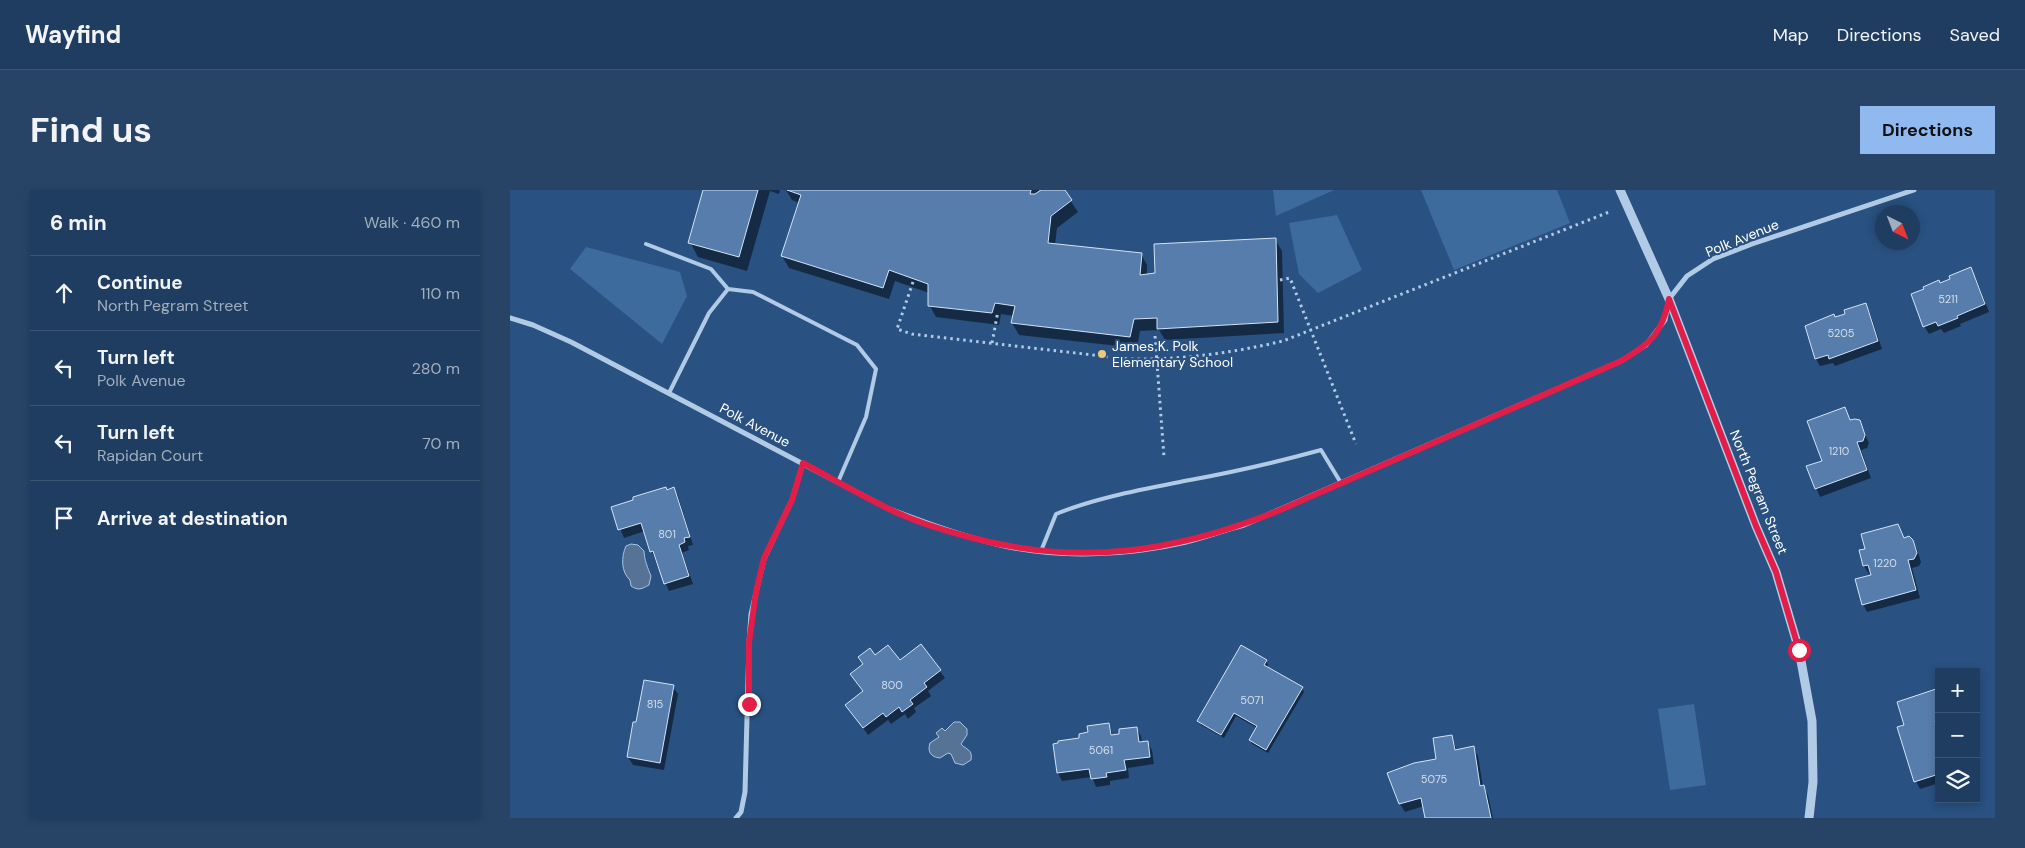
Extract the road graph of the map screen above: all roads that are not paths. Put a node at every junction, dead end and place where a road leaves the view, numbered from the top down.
1 (1620, 190) edge
2 (1914, 190) edge
3 (646, 244) dead end
4 (728, 290) junction
5 (1669, 299) junction
6 (510, 318) edge
7 (670, 393) junction
8 (803, 463) junction
9 (838, 482) junction
10 (1341, 483) junction
11 (1041, 551) junction
12 (736, 818) edge
13 (1809, 818) edge

1 - 5 street, North Pegram Street
2 - 5 street, Polk Avenue
3 - 4 lane
4 - 7 lane
4 - 9 lane
5 - 10 street, Polk Avenue
5 - 13 street, North Pegram Street
6 - 7 street, Polk Avenue
7 - 8 street, Polk Avenue
8 - 9 street, Polk Avenue
8 - 12 street
9 - 11 street, Polk Avenue
10 - 11 street, Polk Avenue
10 - 11 lane

